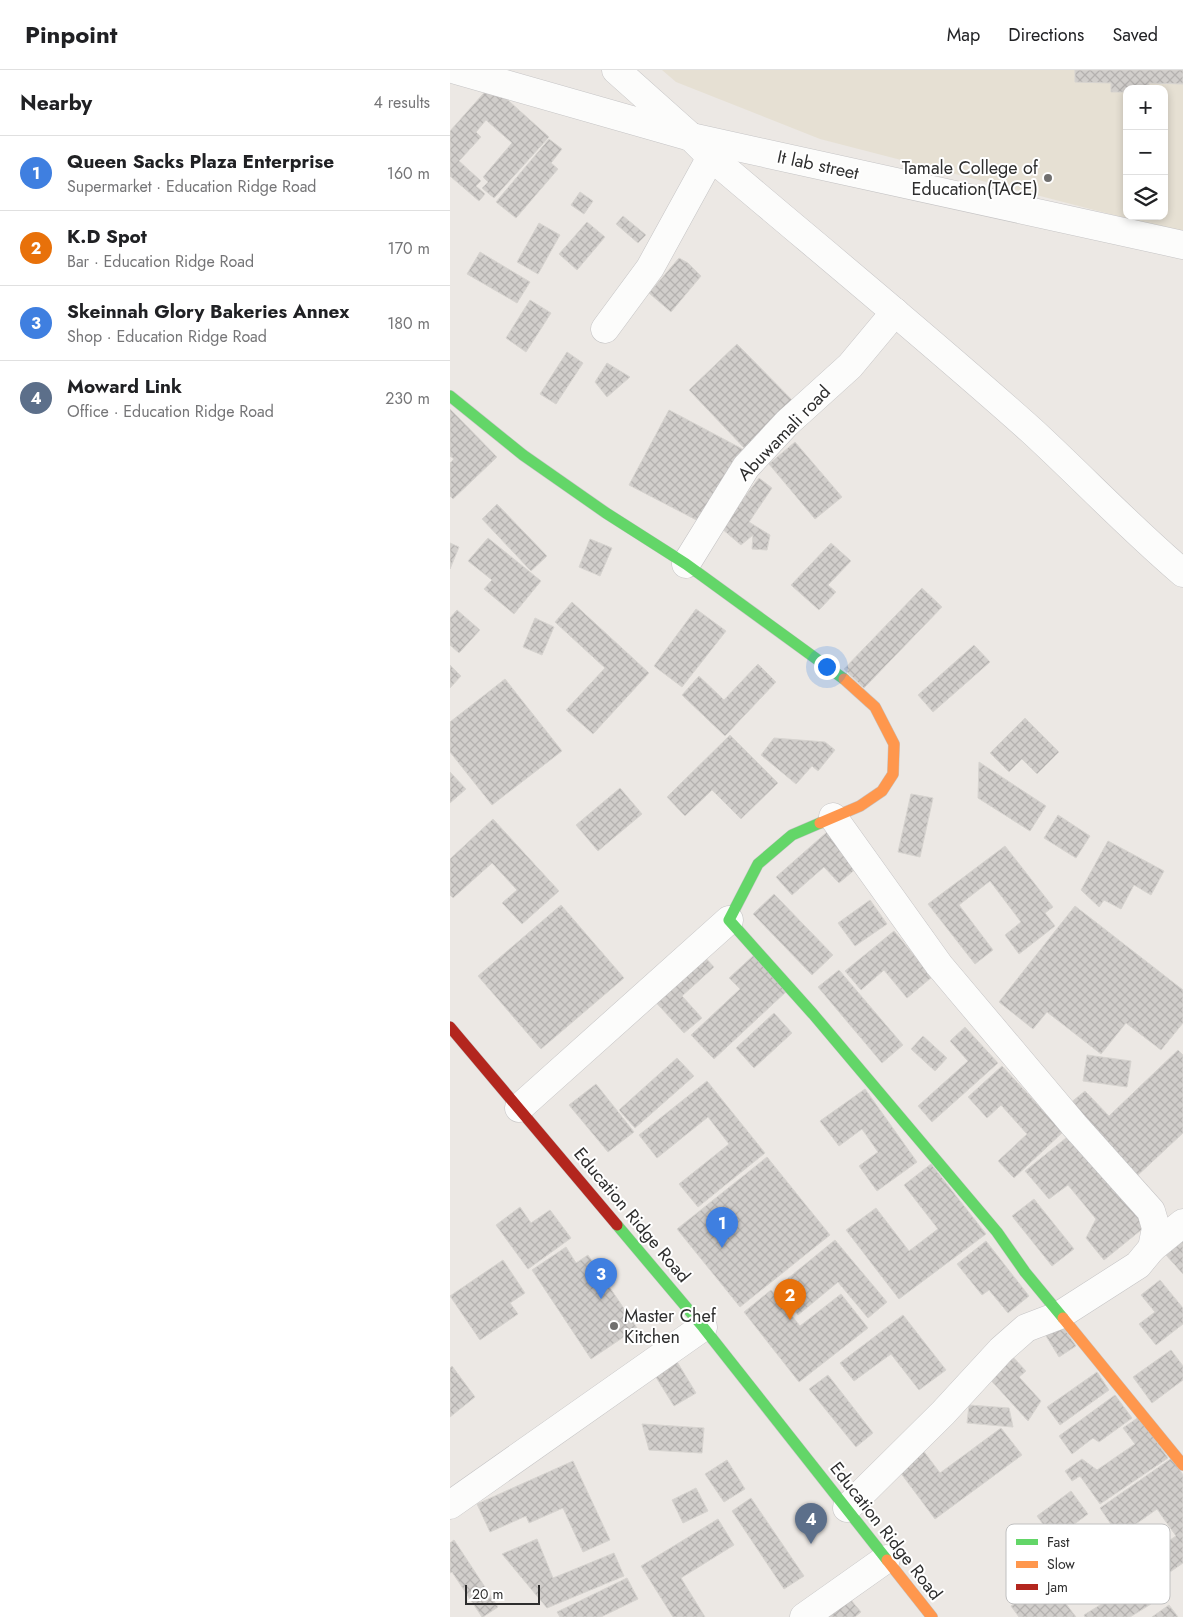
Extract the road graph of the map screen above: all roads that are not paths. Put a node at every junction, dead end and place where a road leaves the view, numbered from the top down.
1 (456, 70) edge
2 (616, 70) edge
3 (691, 137) junction
4 (710, 157) junction
5 (1183, 245) edge
6 (895, 312) junction
7 (605, 329) dead end
8 (450, 396) edge
9 (686, 564) junction
10 (1183, 574) edge
11 (833, 817) junction
12 (729, 920) junction
13 (450, 1026) edge
14 (519, 1108) junction
15 (1183, 1223) edge
16 (1152, 1248) junction
17 (1060, 1316) junction
18 (703, 1327) junction
19 (1183, 1465) edge
20 (450, 1505) edge
21 (847, 1508) junction
22 (886, 1559) junction
23 (804, 1617) edge
24 (932, 1617) edge

1 - 3 street, It lab street
2 - 3 street
3 - 4 street
3 - 5 street, It lab street
4 - 6 street
4 - 7 street
6 - 9 street, Abuwamali road
6 - 10 street
8 - 9 street
9 - 11 street
11 - 12 street
11 - 16 street
12 - 14 street
12 - 17 street
13 - 14 street, Education Ridge Road
14 - 18 street, Education Ridge Road
15 - 16 street
16 - 17 street
17 - 19 street
17 - 21 street
18 - 20 street
18 - 21 street, Education Ridge Road
21 - 22 street, Education Ridge Road
22 - 23 street
22 - 24 street, Education Ridge Road

